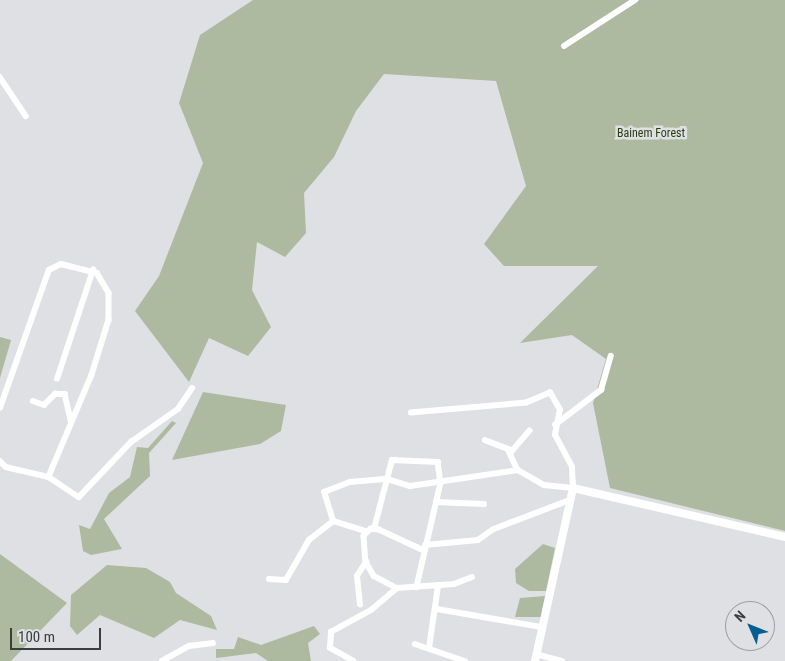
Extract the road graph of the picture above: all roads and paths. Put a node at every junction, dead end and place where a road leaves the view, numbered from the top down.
1 (635, 0) edge
2 (564, 46) dead end
3 (0, 77) edge
4 (26, 116) dead end
5 (93, 270) junction
6 (611, 356) dead end
7 (57, 379) dead end
8 (192, 388) dead end
9 (33, 401) dead end
10 (0, 408) edge
11 (411, 413) dead end
12 (71, 420) junction
13 (555, 425) junction
14 (529, 431) dead end
15 (485, 440) dead end
16 (511, 452) junction
17 (0, 461) edge
18 (518, 470) junction
19 (49, 477) junction
20 (387, 479) junction
21 (441, 483) junction
22 (573, 488) junction
23 (570, 500) junction
24 (436, 502) junction
25 (484, 504) dead end
26 (333, 521) junction
27 (374, 529) junction
28 (365, 531) junction
29 (785, 537) edge
30 (425, 548) junction
31 (366, 562) junction
32 (472, 577) dead end
33 (270, 579) dead end
34 (438, 586) junction
35 (417, 587) junction
36 (397, 588) junction
37 (360, 605) dead end
38 (437, 609) junction
39 (542, 627) junction
40 (213, 643) dead end
41 (415, 644) dead end
42 (428, 648) junction
43 (536, 657) edge
44 (162, 661) edge
45 (353, 661) edge
46 (465, 661) edge
47 (562, 661) edge

1 - 2 street
3 - 4 street
5 - 7 street
5 - 10 street
5 - 12 street
6 - 13 street
8 - 19 street
9 - 12 street
11 - 13 street
12 - 19 street
13 - 22 street
14 - 16 street
15 - 16 street
16 - 18 street
17 - 19 street
18 - 21 street
18 - 22 street
20 - 21 street
20 - 21 street
20 - 26 street
20 - 27 street
21 - 24 street
22 - 23 street
22 - 29 street
23 - 30 street
23 - 39 street
24 - 25 street
24 - 30 street
26 - 28 street
26 - 33 street
27 - 28 street
27 - 30 street
28 - 31 street
30 - 35 street
31 - 36 street
31 - 37 street
32 - 34 street
34 - 35 street
34 - 38 street
35 - 36 street
36 - 45 street
38 - 39 street
38 - 42 street
39 - 43 street
40 - 44 street
41 - 42 street
42 - 46 street
43 - 47 street

